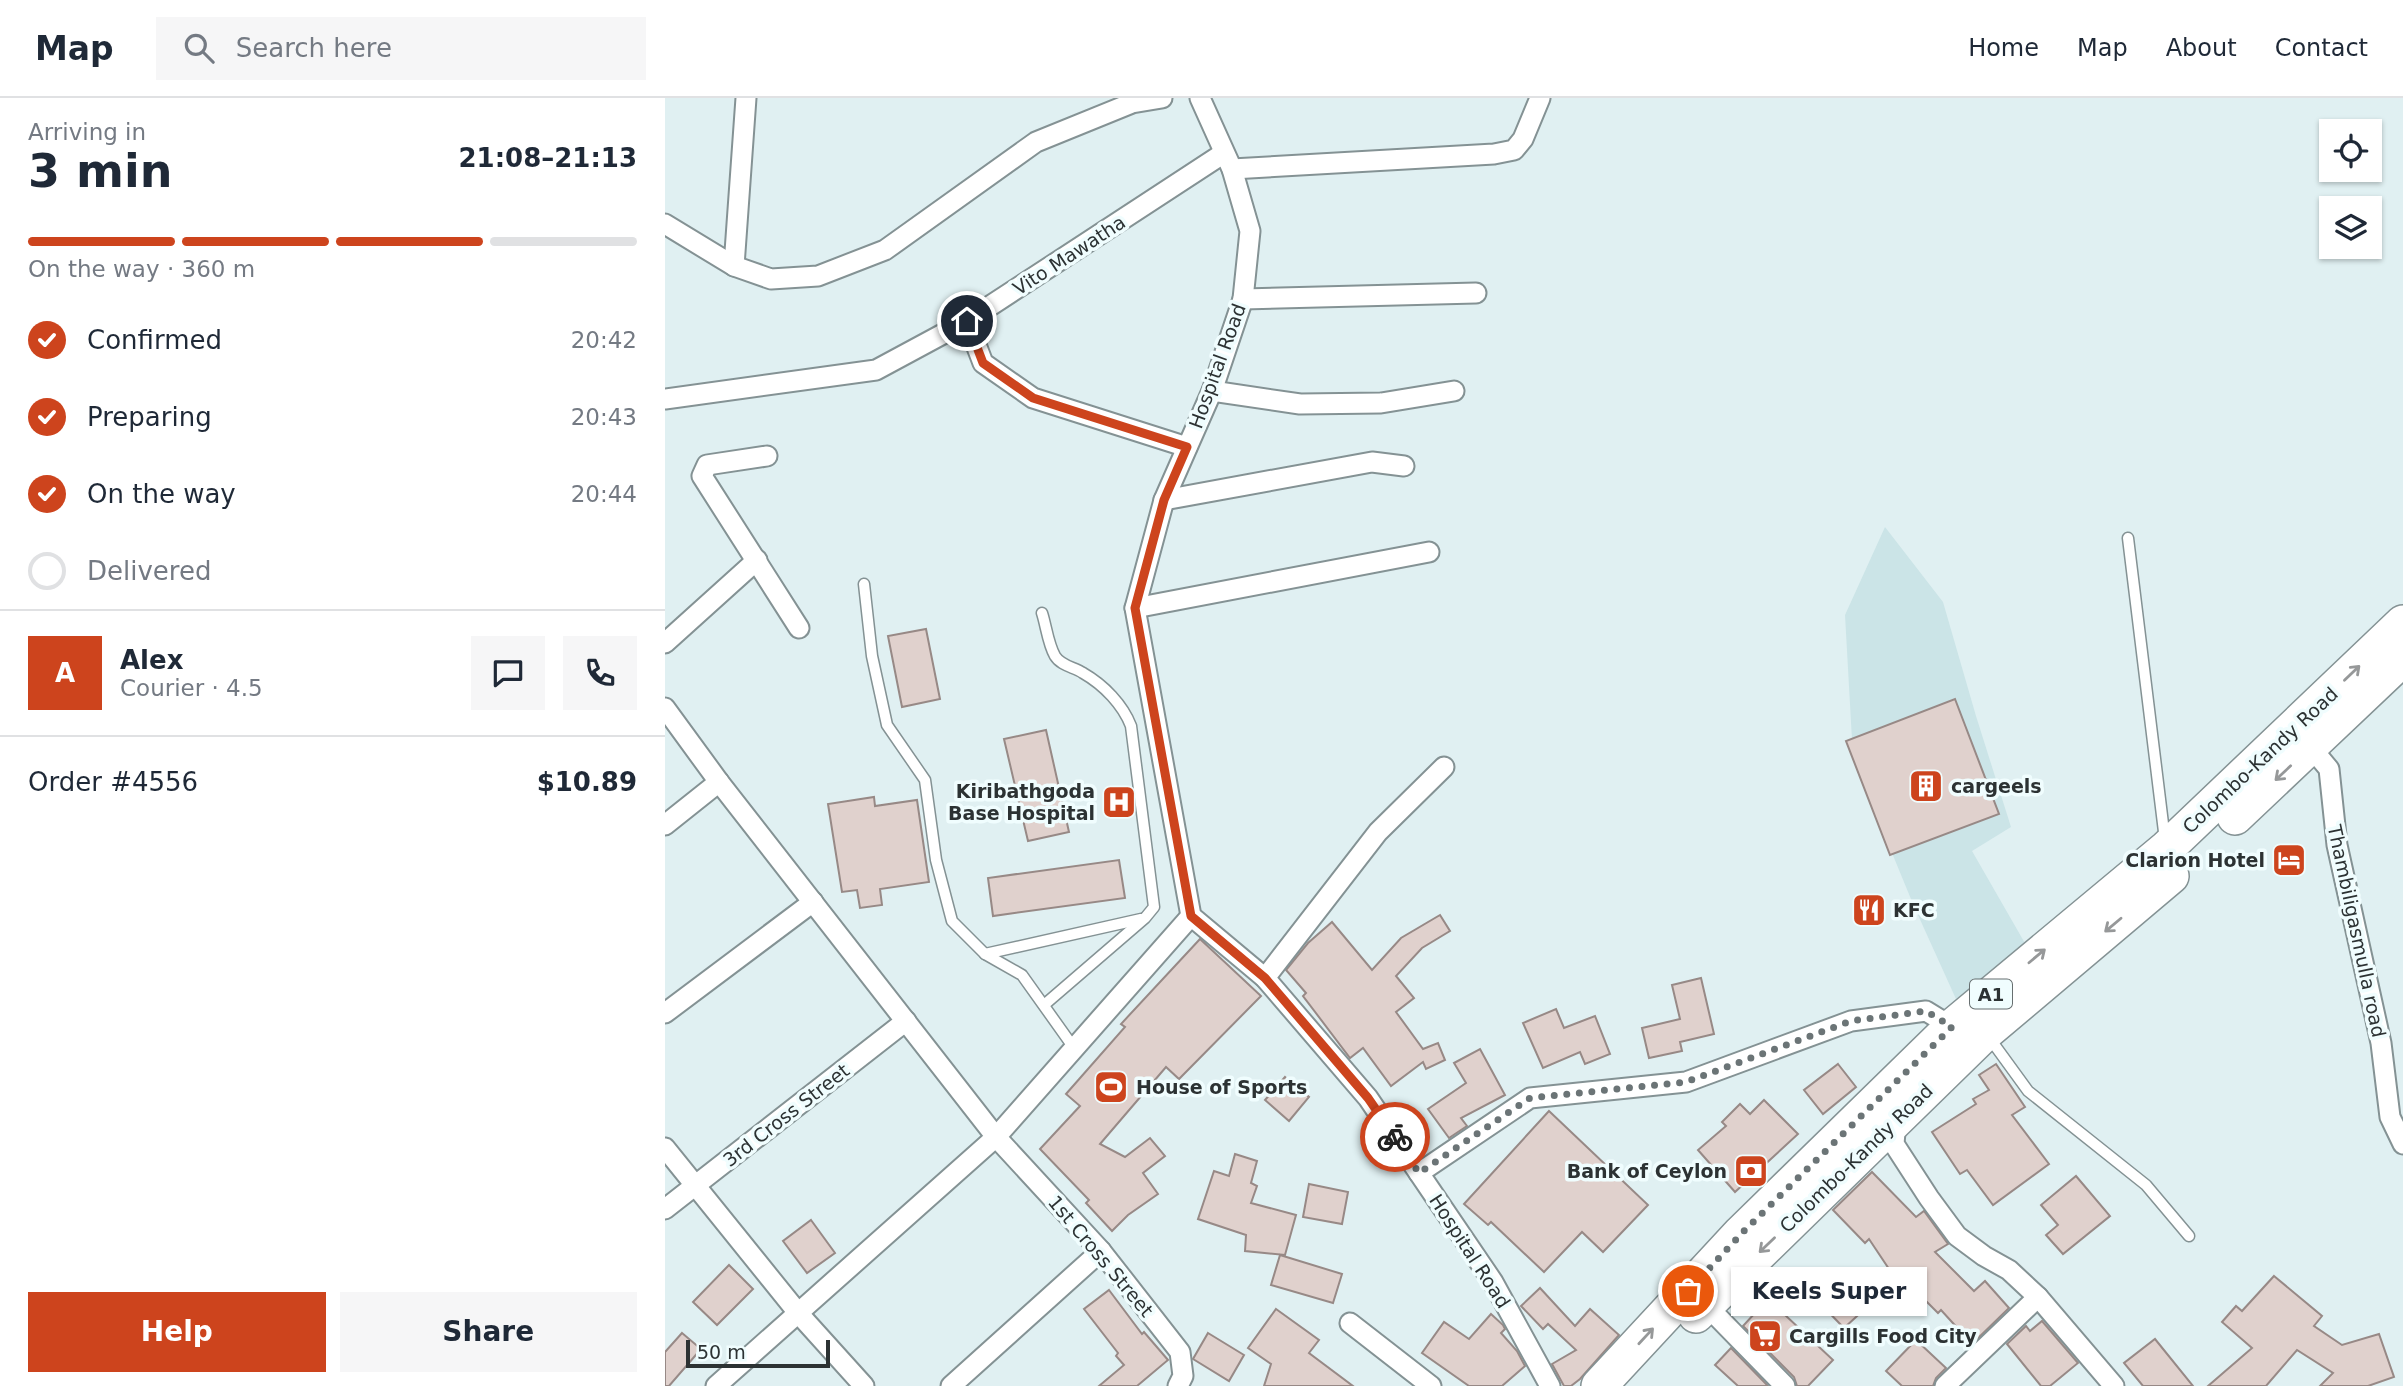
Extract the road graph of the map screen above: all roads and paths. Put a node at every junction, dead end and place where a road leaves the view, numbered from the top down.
1 (746, 98) edge
2 (1162, 98) edge
3 (1200, 98) edge
4 (1540, 98) edge
5 (1228, 161) junction
6 (665, 224) edge
7 (734, 267) junction
8 (1476, 293) dead end
9 (1243, 299) junction
10 (967, 321) junction
11 (1212, 391) junction
12 (1454, 391) dead end
13 (665, 399) edge
14 (1187, 447) junction
15 (767, 456) dead end
16 (1404, 466) dead end
17 (1164, 500) junction
18 (2128, 538) dead end
19 (1429, 552) dead end
20 (757, 561) junction
21 (864, 584) dead end
22 (1135, 608) junction
23 (1042, 612) dead end
24 (2403, 623) edge
25 (799, 628) dead end
26 (665, 643) edge
27 (2403, 658) edge
28 (665, 708) edge
29 (2303, 737) junction
30 (1444, 767) dead end
31 (719, 782) junction
32 (665, 825) edge
33 (2167, 848) junction
34 (813, 902) junction
35 (1191, 916) junction
36 (1145, 918) junction
37 (985, 954) junction
38 (1265, 978) junction
39 (1044, 1004) junction
40 (665, 1013) edge
41 (906, 1021) junction
42 (1969, 1030) junction
43 (1074, 1048) junction
44 (1888, 1107) junction
45 (996, 1137) junction
46 (2403, 1144) edge
47 (665, 1147) edge
48 (1419, 1173) junction
49 (695, 1185) junction
50 (665, 1209) edge
51 (2189, 1236) dead end
52 (1101, 1251) junction
53 (2038, 1297) junction
54 (1706, 1305) junction
55 (799, 1314) junction
56 (1350, 1323) dead end
57 (716, 1386) edge
58 (864, 1386) edge
59 (951, 1386) edge
60 (1178, 1386) edge
61 (1431, 1386) edge
62 (1550, 1386) edge
63 (1599, 1386) edge
64 (1631, 1386) edge
65 (1785, 1386) edge
66 (1945, 1386) edge
67 (2115, 1386) edge

1 - 7 street
2 - 7 street
3 - 5 street, Hospital Road
4 - 5 street
5 - 9 street, Hospital Road
5 - 10 street, Vito Mawatha
6 - 7 street
8 - 9 street
9 - 11 street, Hospital Road
10 - 13 street, Vito Mawatha
10 - 14 street
11 - 12 street
11 - 14 street, Hospital Road
14 - 17 street, Hospital Road
15 - 20 street
16 - 17 street
17 - 22 street, Hospital Road
18 - 33 lane
19 - 22 street
20 - 25 street
20 - 26 street
21 - 37 lane
22 - 35 street, Hospital Road
23 - 36 lane
29 -> 24 highway, Colombo-Kandy Road / A1
27 - 29 highway, Colombo-Kandy Road / A1
28 - 31 street, 1st Cross Street
29 - 33 highway, Colombo-Kandy Road / A1
29 -> 42 highway, Colombo-Kandy Road / A1
29 - 46 street, Thambiligasmulla road
30 - 38 street
31 - 32 street
31 - 34 street, 1st Cross Street
42 -> 33 highway, Colombo-Kandy Road / A1
34 - 40 street
34 - 41 street, 1st Cross Street
35 - 38 street, Hospital Road
35 - 43 street
36 - 37 lane
36 - 39 lane
37 - 39 lane
38 - 48 street, Hospital Road
39 - 43 lane
41 - 45 street, 1st Cross Street
41 - 49 street, 3rd Cross Street
42 - 44 highway, Colombo-Kandy Road / A1
42 - 48 street
42 - 51 lane
43 - 45 street
44 - 53 street
44 -> 54 highway, Colombo-Kandy Road / A1
63 -> 44 highway, Colombo-Kandy Road / A1
45 - 52 street, 1st Cross Street
45 - 55 street
47 - 49 street
48 - 62 street, Hospital Road
49 - 50 street, 3rd Cross Street
49 - 55 street
52 - 59 street
52 - 60 street, 1st Cross Street
53 - 66 street
53 - 67 street
54 - 64 highway, Colombo-Kandy Road / A1
54 - 65 street
55 - 57 street
55 - 58 street
56 - 61 street

